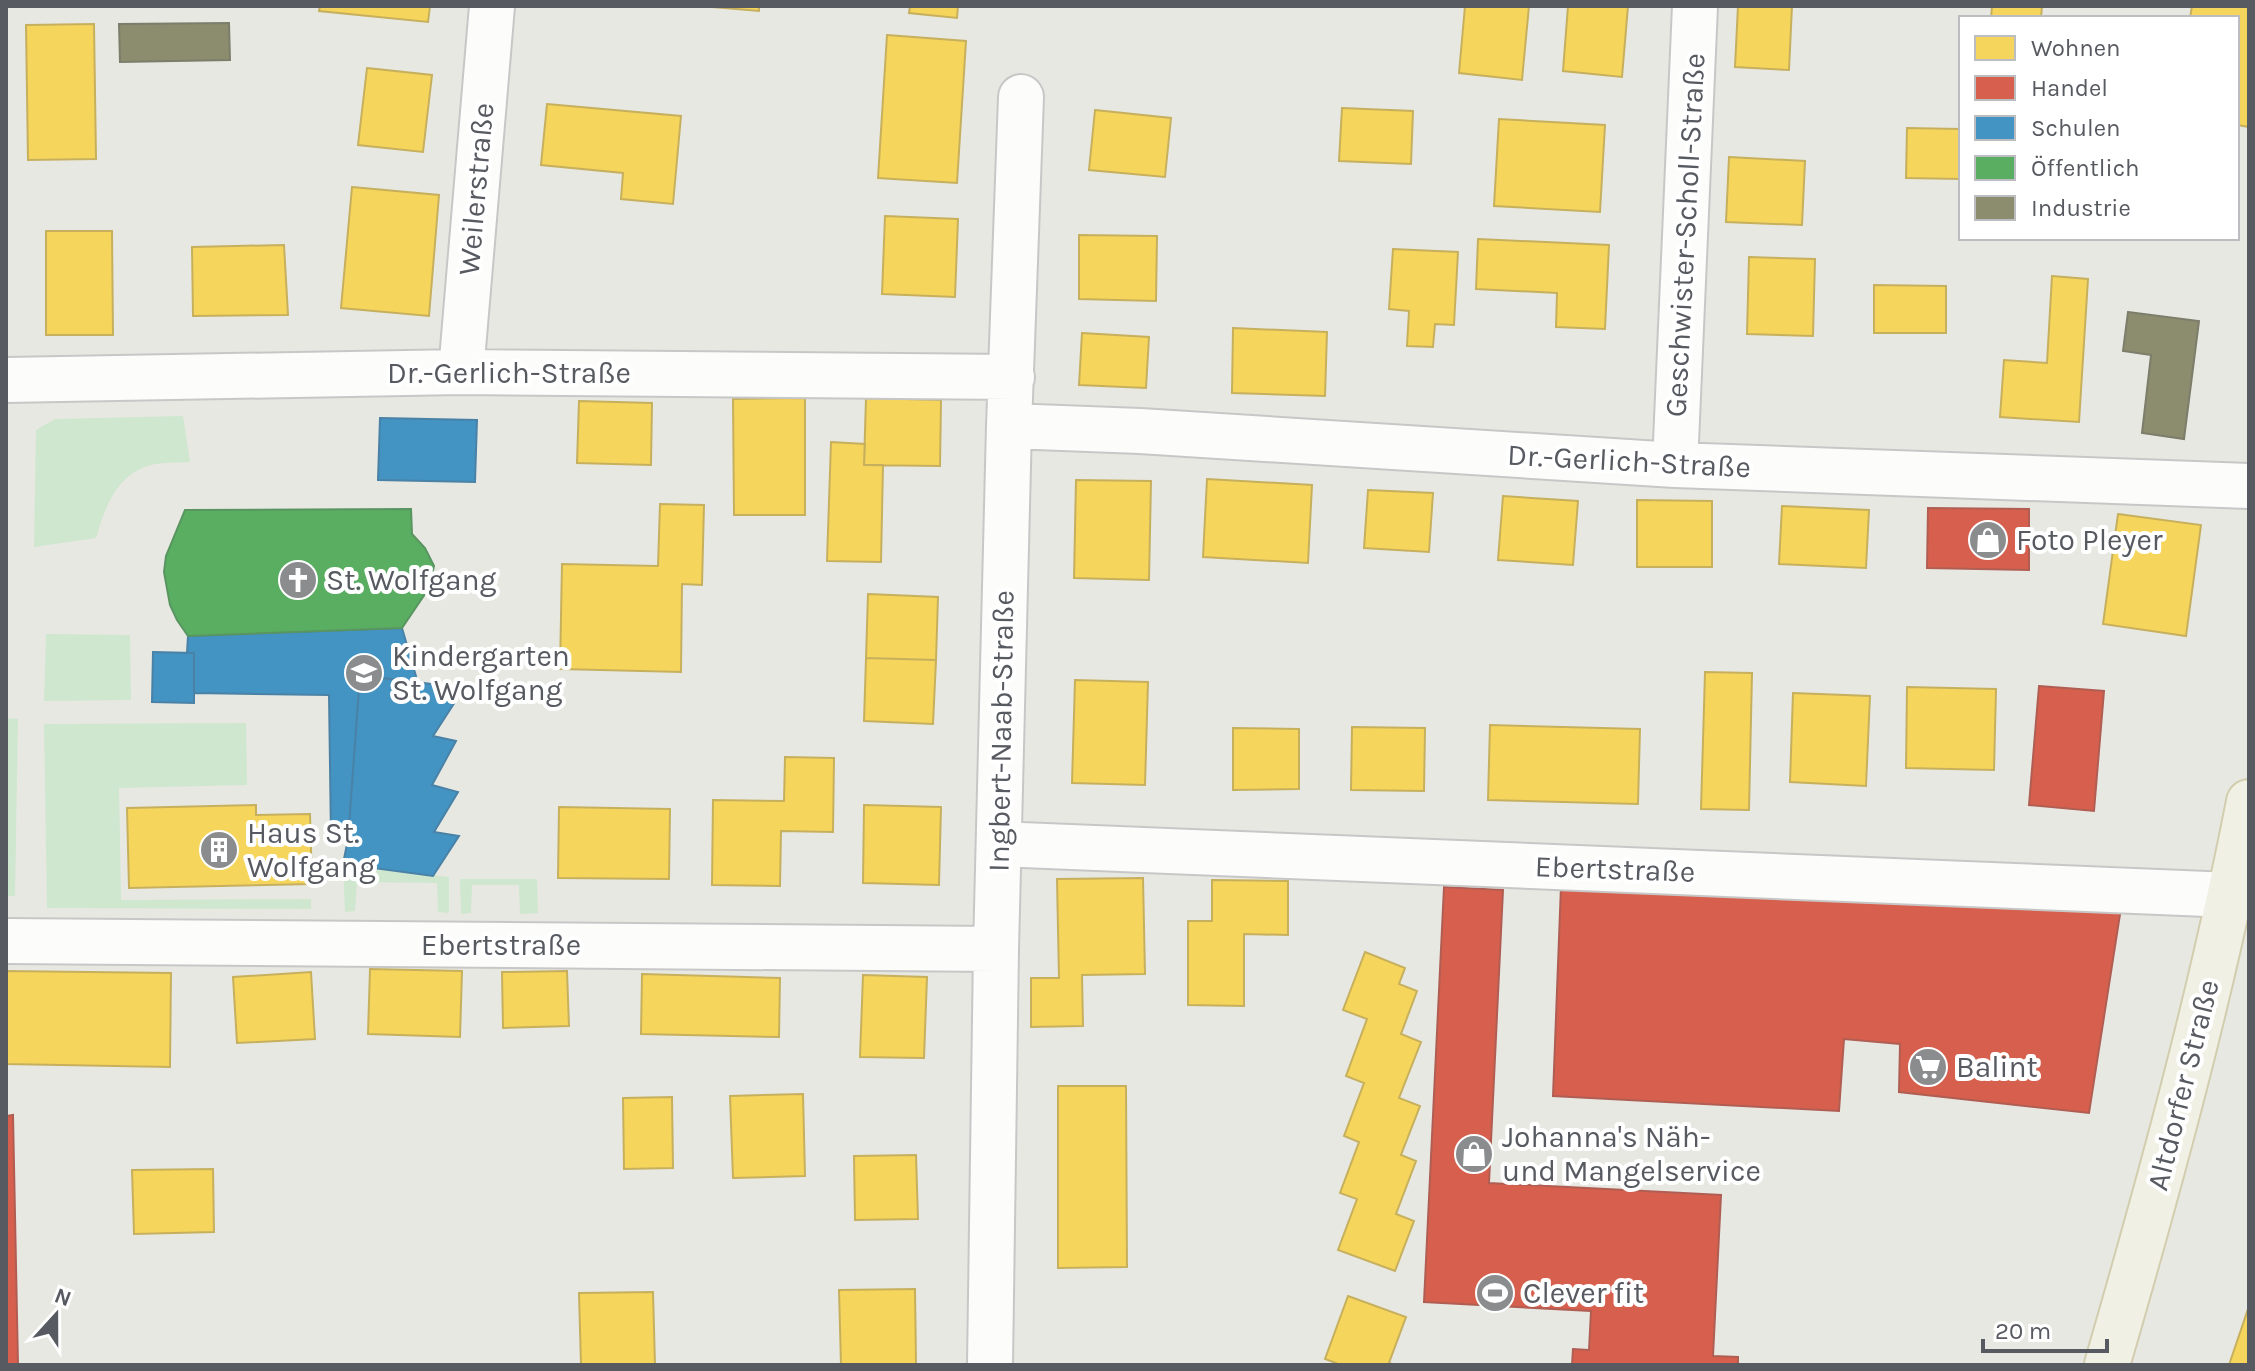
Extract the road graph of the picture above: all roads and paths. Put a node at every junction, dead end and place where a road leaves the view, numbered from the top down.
1 (492, 6) edge
2 (1695, 6) edge
3 (1021, 97) dead end
4 (461, 372) junction
5 (1012, 377) junction
6 (6, 380) edge
7 (1009, 426) junction
8 (1675, 465) junction
9 (2249, 486) edge
10 (2249, 802) edge
11 (999, 844) junction
12 (2231, 895) junction
13 (6, 941) edge
14 (996, 949) junction
15 (990, 1365) edge
16 (2107, 1365) edge

1 - 4 street, Weilerstraße
2 - 8 street, Geschwister-Scholl-Straße
3 - 5 street, Ingbert-Naab-Straße
4 - 5 street, Dr.-Gerlich-Straße
4 - 6 street, Dr.-Gerlich-Straße
5 - 7 street, Ingbert-Naab-Straße
7 - 8 street, Dr.-Gerlich-Straße
7 - 11 street, Ingbert-Naab-Straße
8 - 9 street, Dr.-Gerlich-Straße
10 - 12 main road, Altdorfer Straße
11 - 12 street, Ebertstraße
11 - 14 street, Ingbert-Naab-Straße
12 - 16 main road, Altdorfer Straße
13 - 14 street, Ebertstraße
14 - 15 street, Ingbert-Naab-Straße

